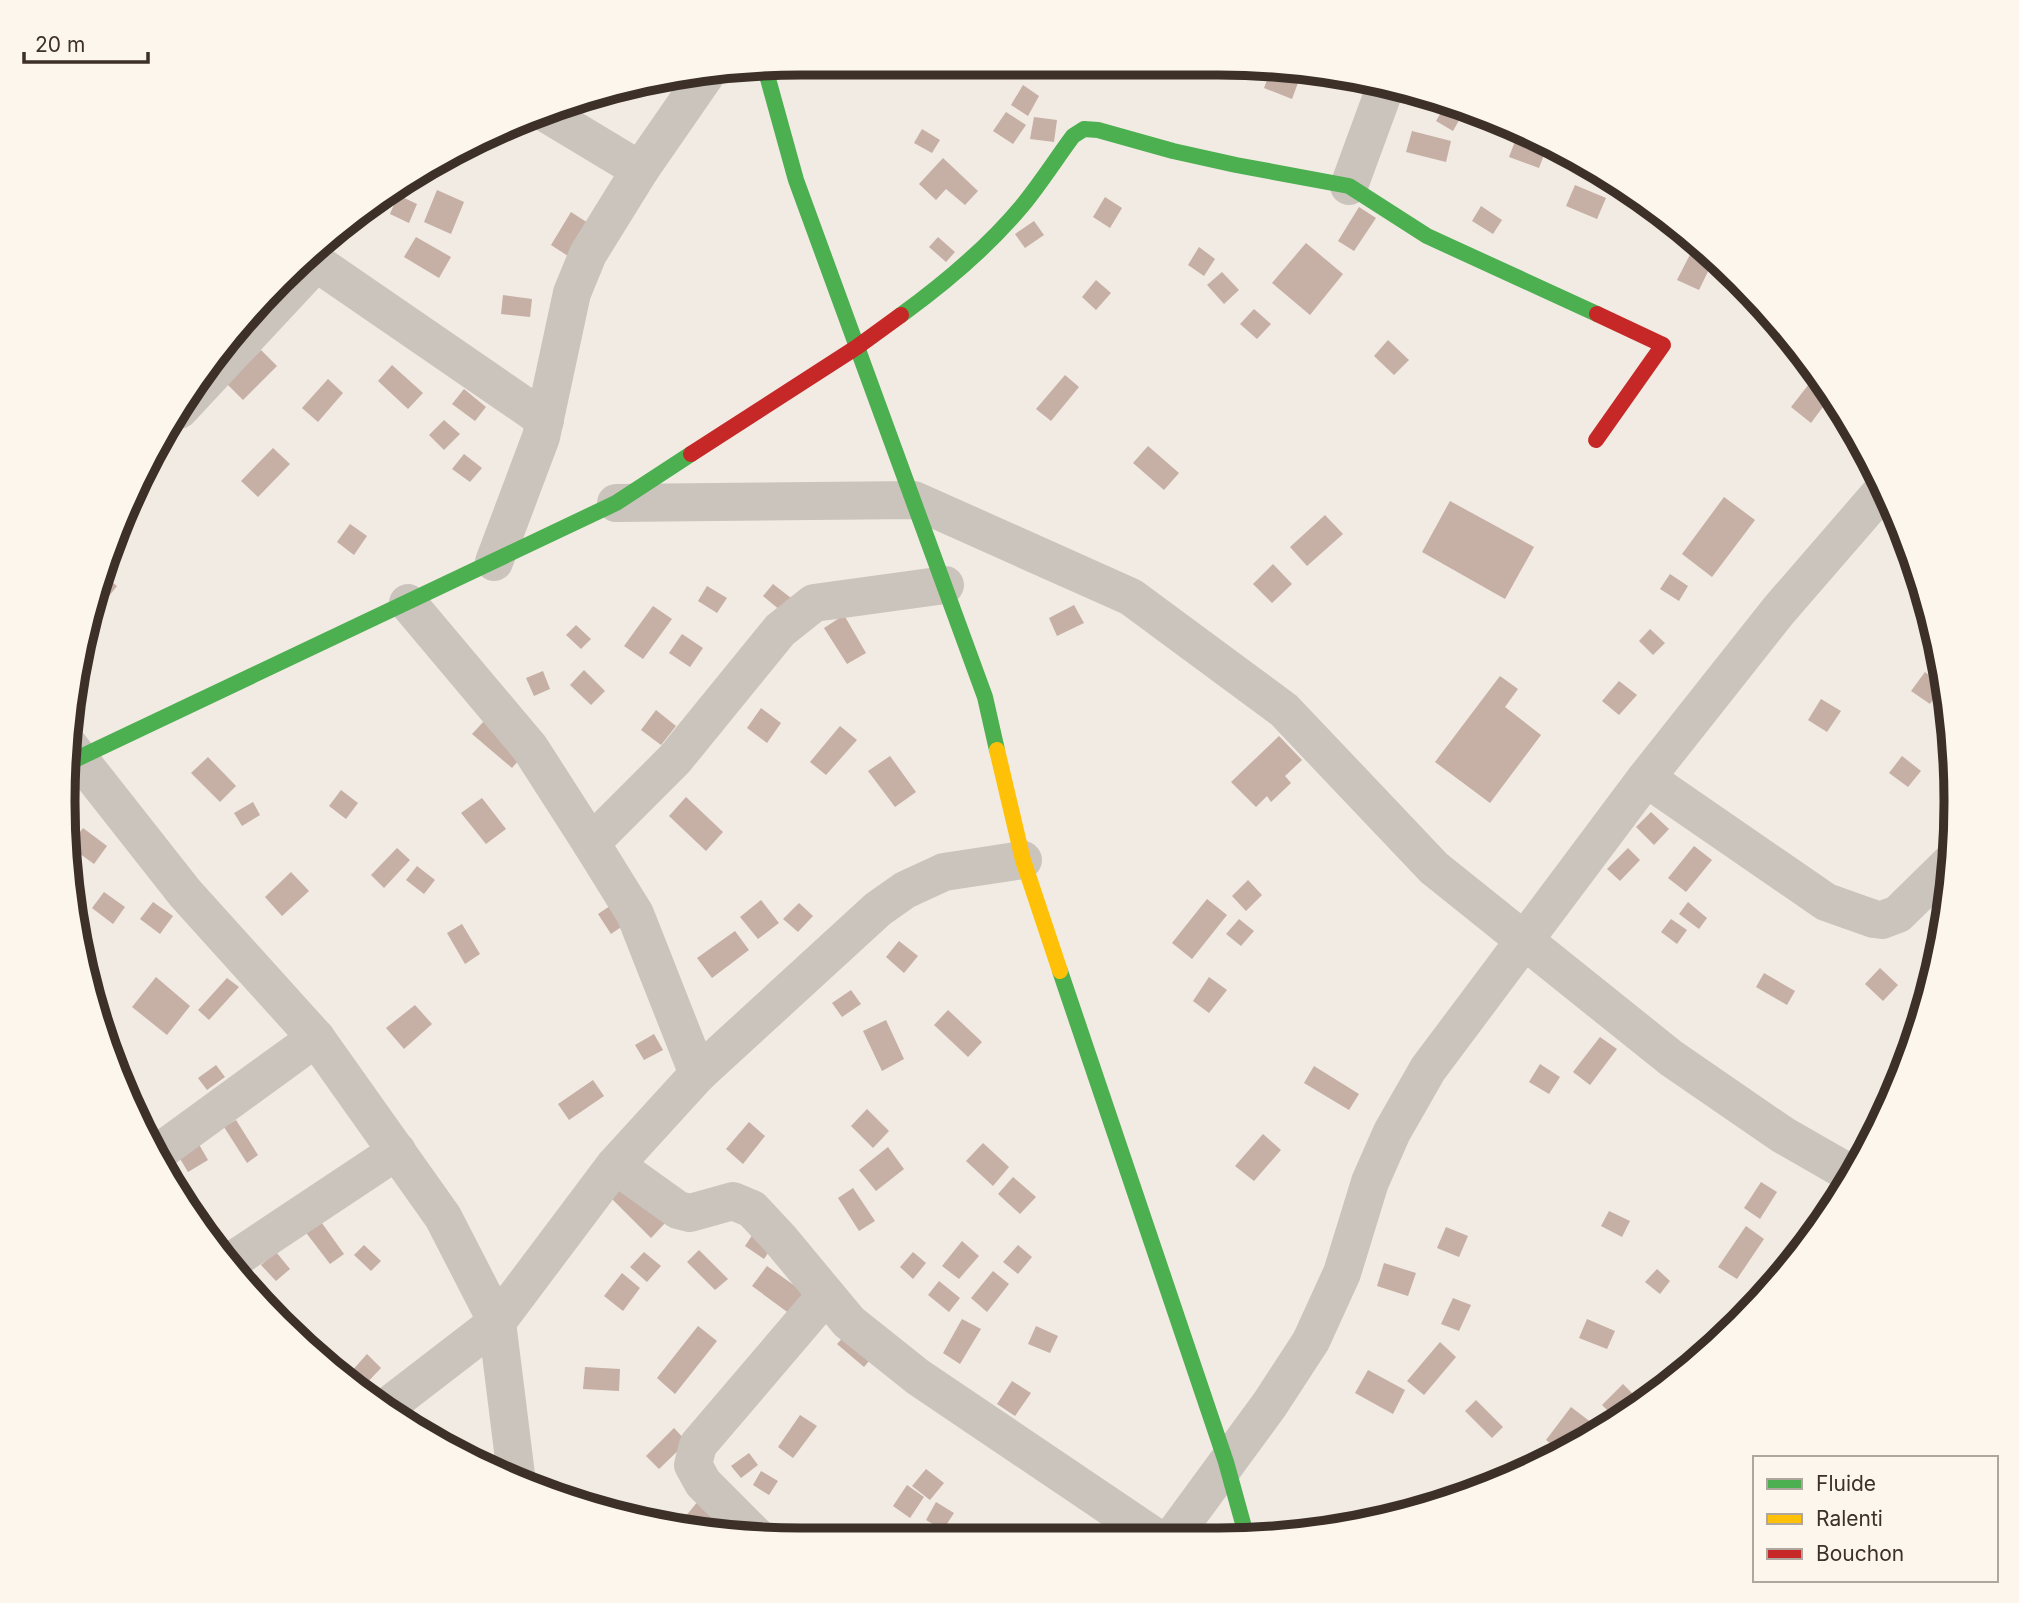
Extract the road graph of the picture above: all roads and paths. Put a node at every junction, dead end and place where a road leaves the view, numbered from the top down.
1 (767, 76) edge
2 (701, 82) edge
3 (1383, 95) edge
4 (555, 119) edge
5 (640, 170) junction
6 (1349, 186) junction
7 (315, 263) edge
8 (263, 314) edge
9 (245, 335) edge
10 (857, 347) junction
11 (545, 420) junction
12 (1596, 440) dead end
13 (1877, 497) edge
14 (914, 500) junction
15 (617, 503) junction
16 (494, 562) junction
17 (945, 585) junction
18 (408, 603) junction
19 (77, 754) edge
20 (77, 761) edge
21 (1646, 778) junction
22 (591, 843) junction
23 (1023, 860) junction
24 (1940, 873) edge
25 (1526, 941) junction
26 (316, 1038) junction
27 (698, 1074) junction
28 (164, 1148) edge
29 (397, 1151) junction
30 (615, 1165) junction
31 (1843, 1170) edge
32 (236, 1258) edge
33 (826, 1295) junction
34 (497, 1322) junction
35 (393, 1402) edge
36 (1226, 1462) junction
37 (515, 1468) edge
38 (745, 1525) edge
39 (1244, 1527) edge
40 (1142, 1528) edge
41 (1179, 1528) edge

1 - 10 street
2 - 5 street
3 - 6 street
4 - 5 street
5 - 11 street
6 - 10 street
6 - 12 street
7 - 11 street
8 - 9 street
10 - 14 street
10 - 15 street
11 - 16 street
13 - 21 street
14 - 15 street
14 - 17 street
14 - 25 street
15 - 16 street
16 - 18 street
17 - 22 street
17 - 23 street
18 - 19 street
18 - 22 street
20 - 26 street
21 - 24 street
21 - 25 street
22 - 27 street
23 - 27 street
23 - 36 street
25 - 31 street
25 - 36 street
26 - 28 street
26 - 29 street
27 - 30 street
29 - 32 street
29 - 34 street
30 - 33 street
30 - 34 street
33 - 38 street
33 - 40 street
34 - 35 street
34 - 37 street
36 - 39 street
36 - 41 street

